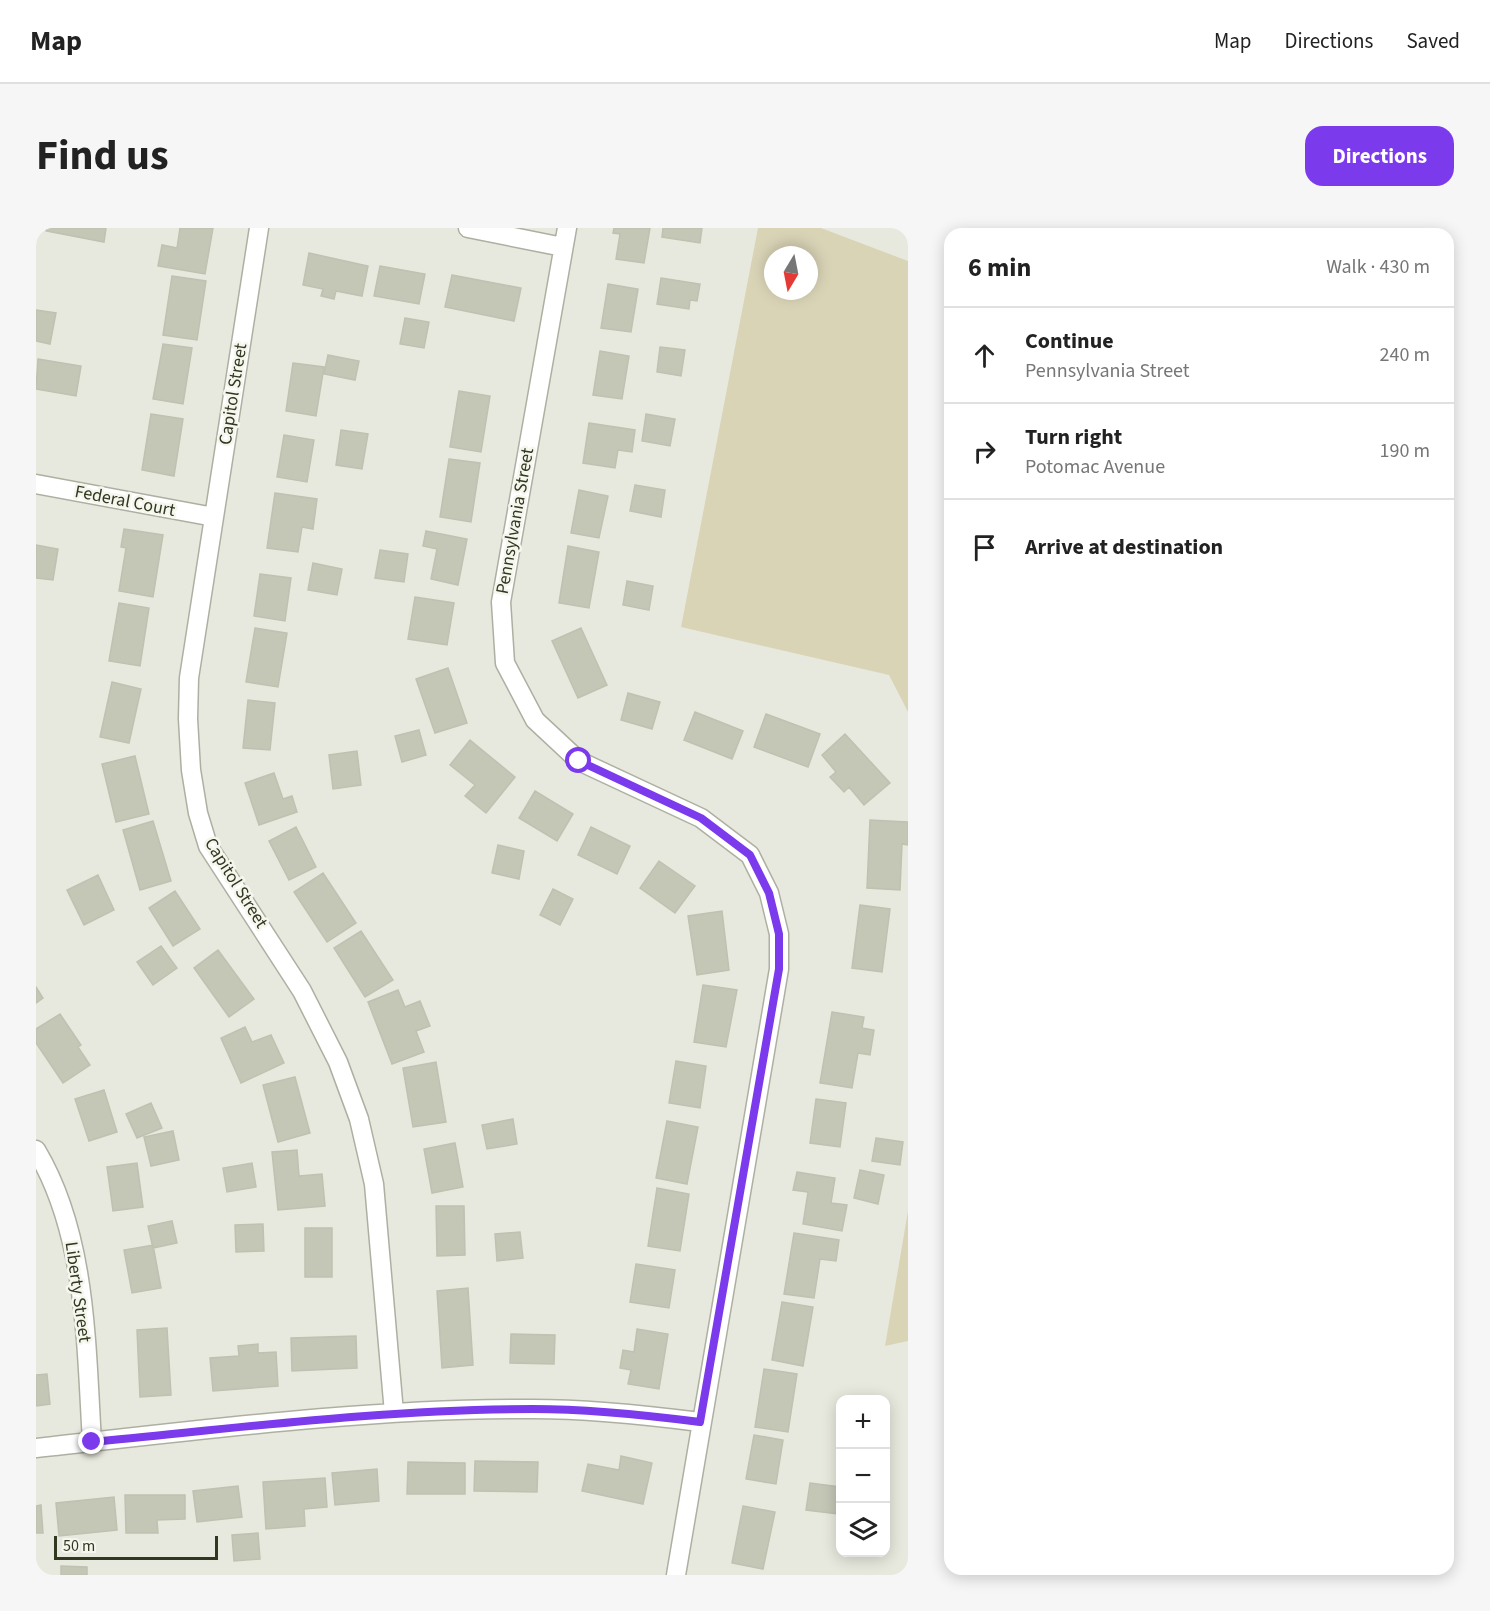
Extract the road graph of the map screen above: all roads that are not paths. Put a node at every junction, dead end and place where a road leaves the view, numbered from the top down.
1 (259, 228) edge
2 (468, 228) edge
3 (567, 228) edge
4 (564, 247) junction
5 (36, 484) edge
6 (214, 517) junction
7 (36, 1150) edge
8 (394, 1413) junction
9 (700, 1422) junction
10 (92, 1442) junction
11 (36, 1448) edge
12 (676, 1575) edge

1 - 6 street, Capitol Street
2 - 4 street
3 - 4 street, Pennsylvania Street
4 - 9 street, Pennsylvania Street
5 - 6 street, Federal Court
6 - 8 street, Capitol Street
7 - 10 street, Liberty Street
8 - 9 street
8 - 10 street
9 - 12 street, Pennsylvania Street
10 - 11 street

